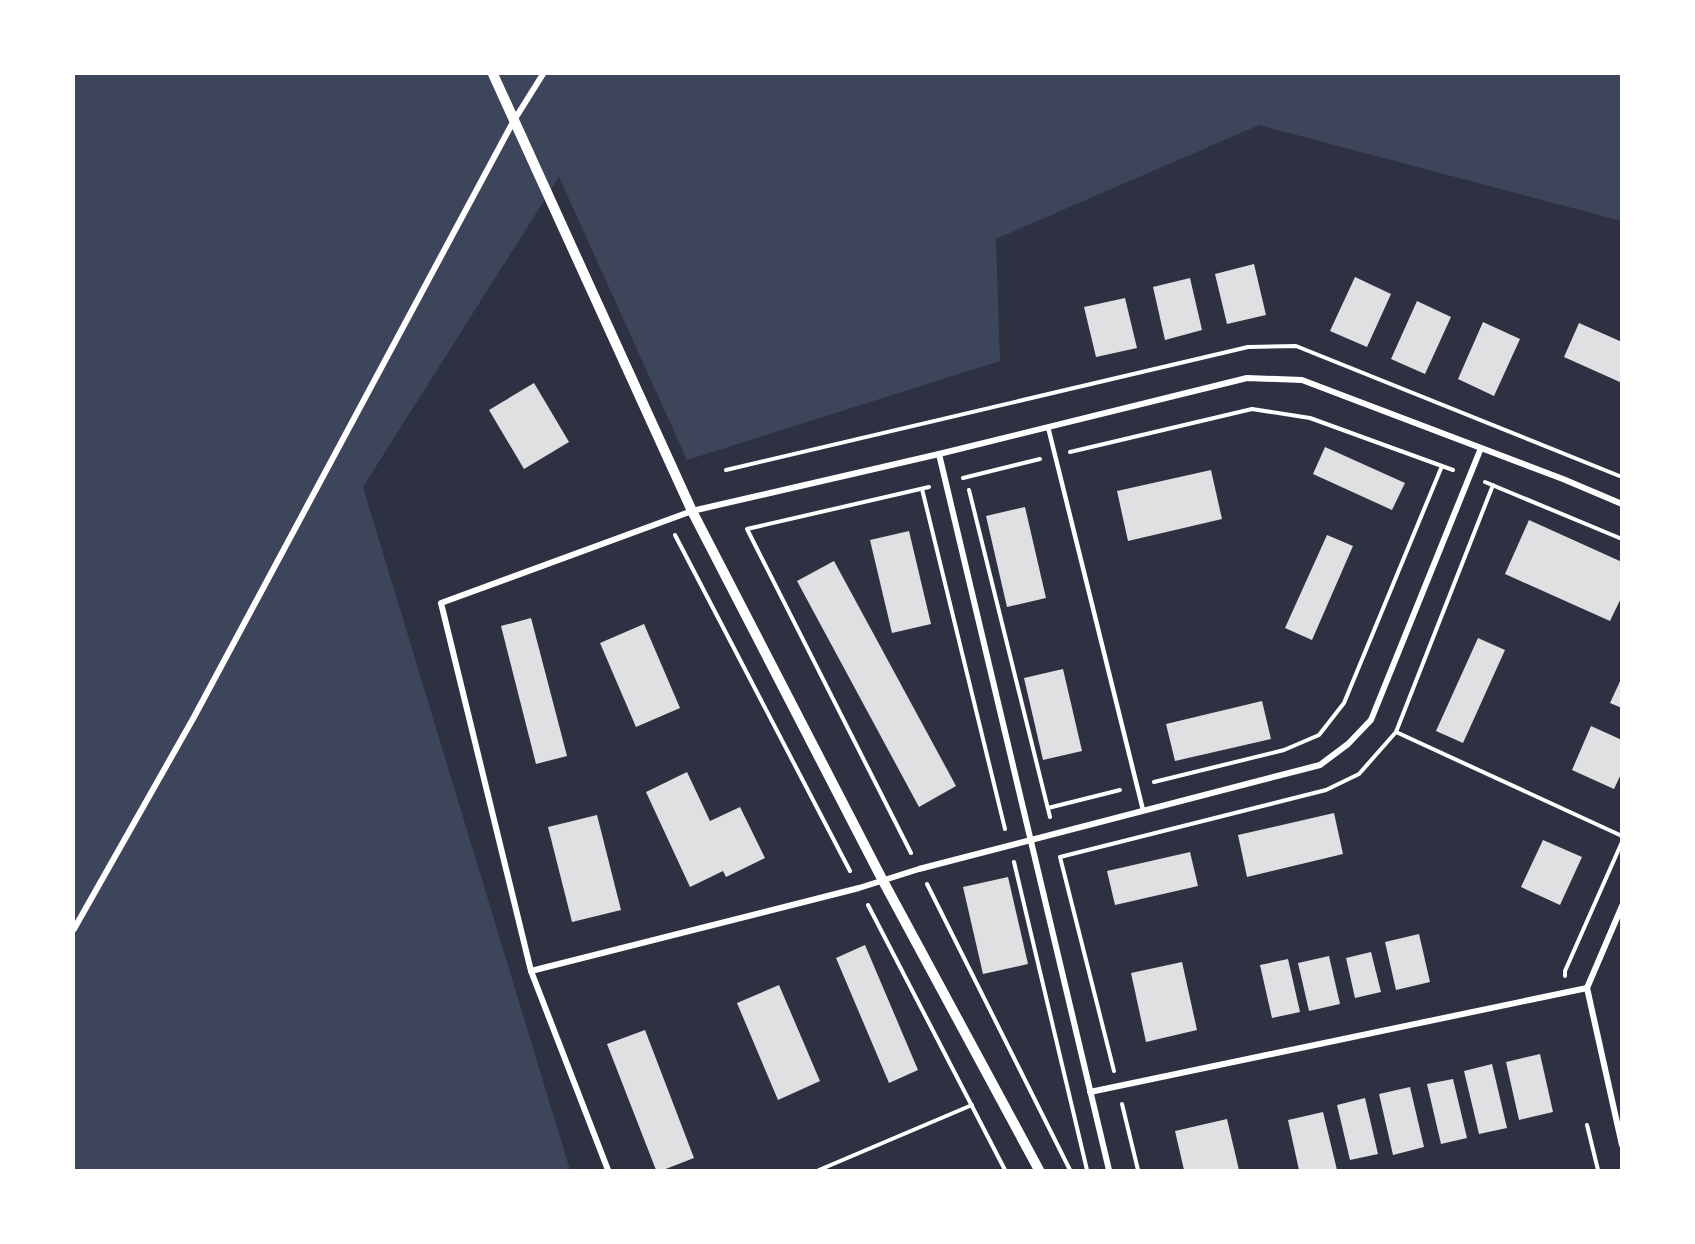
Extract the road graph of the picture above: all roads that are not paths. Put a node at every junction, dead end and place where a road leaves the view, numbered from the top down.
1 (492, 74) edge
2 (543, 74) edge
3 (513, 122) junction
4 (1048, 427) junction
5 (1481, 448) junction
6 (939, 454) junction
7 (1622, 504) edge
8 (692, 511) junction
9 (1143, 810) junction
10 (1030, 839) junction
11 (882, 879) junction
12 (1622, 906) edge
13 (74, 929) edge
14 (531, 971) junction
15 (1587, 988) junction
16 (1090, 1092) junction
17 (1622, 1145) edge
18 (608, 1170) edge
19 (1039, 1170) edge
20 (1109, 1170) edge

1 - 3 street
2 - 3 street
3 - 8 street
3 - 13 street
4 - 5 street
4 - 6 street
4 - 9 lane
5 - 7 street
5 - 9 street
6 - 8 street
6 - 10 street
8 - 11 street
8 - 14 street
9 - 10 street
10 - 11 street
10 - 16 street
11 - 14 street
11 - 19 street
12 - 15 street
14 - 18 street
15 - 16 street
15 - 17 street
16 - 20 street

